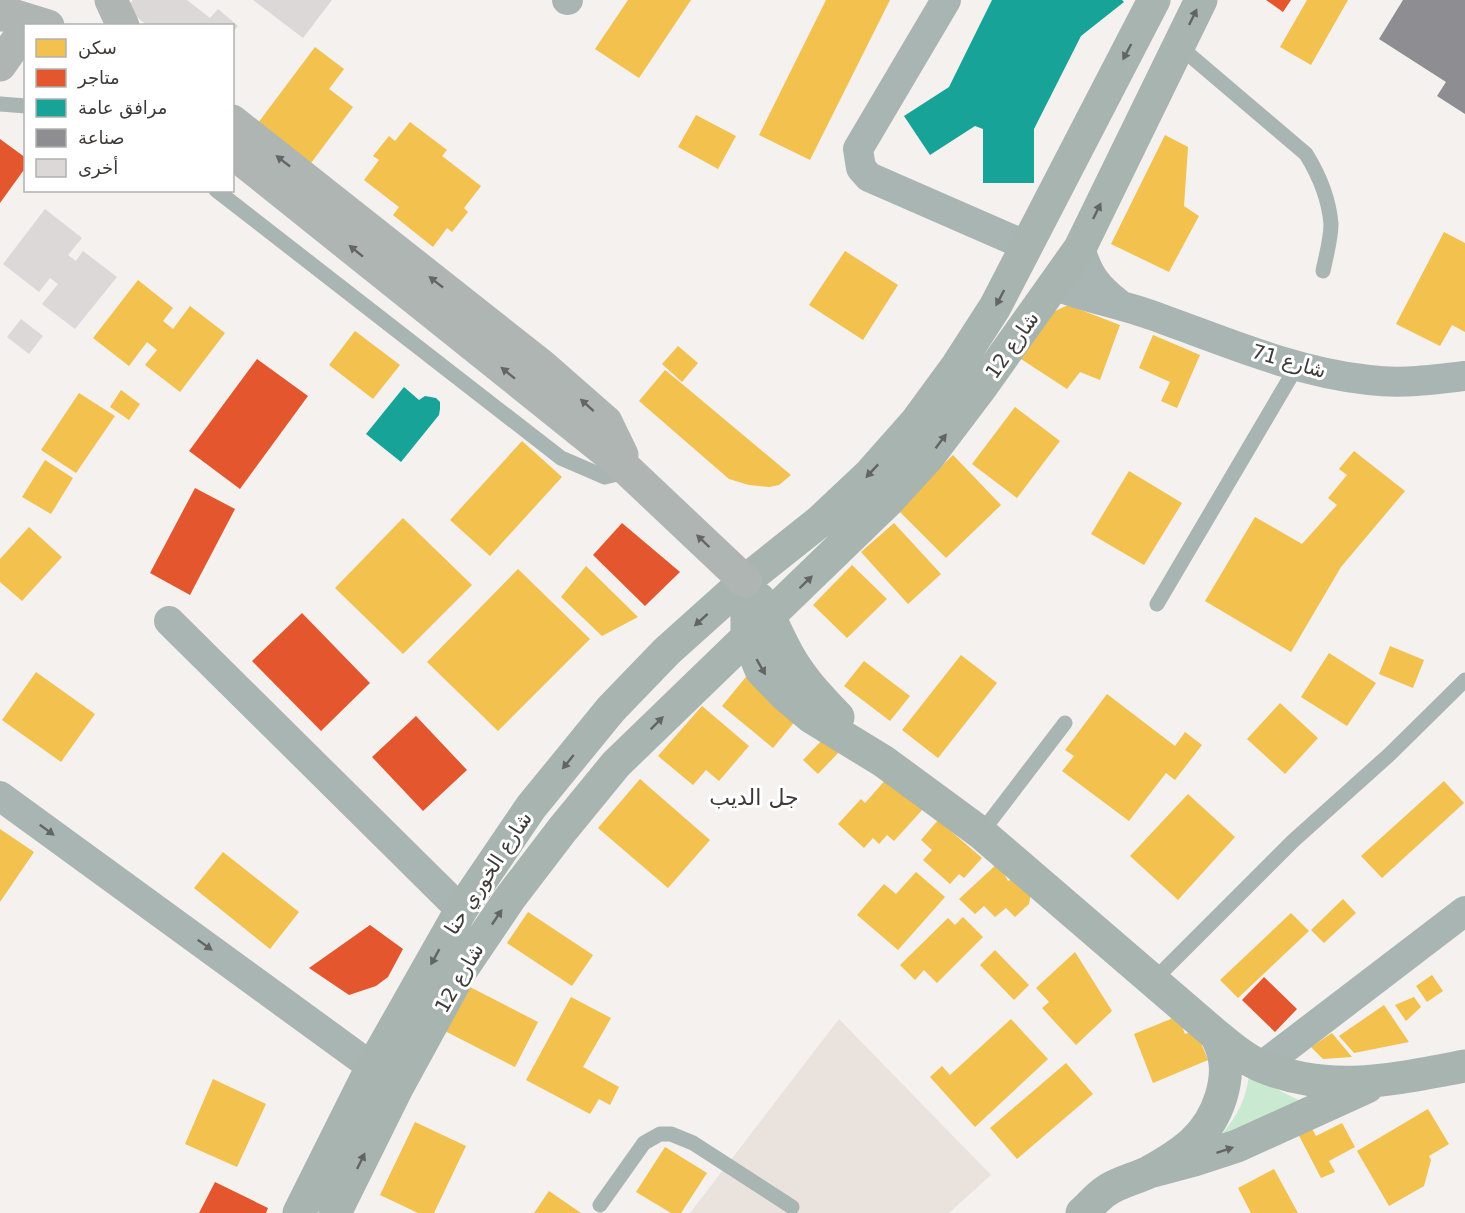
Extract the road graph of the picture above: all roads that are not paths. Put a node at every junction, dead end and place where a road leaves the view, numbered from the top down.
1 (45, 0) edge
2 (111, 0) edge
3 (946, 0) edge
4 (1154, 0) edge
5 (1201, 0) edge
6 (0, 15) edge
7 (29, 24) edge
8 (42, 24) edge
9 (122, 24) edge
10 (24, 31) edge
11 (1179, 46) junction
12 (0, 65) edge
13 (1103, 97) junction
14 (0, 104) edge
15 (24, 106) edge
16 (234, 123) edge
17 (234, 154) edge
18 (219, 192) edge
19 (1027, 246) junction
20 (1080, 248) junction
21 (1323, 271) dead end
22 (1054, 285) junction
23 (1119, 304) junction
24 (1297, 366) junction
25 (1465, 376) edge
26 (624, 466) junction
27 (1157, 604) dead end
28 (755, 607) junction
29 (169, 621) dead end
30 (1465, 680) edge
31 (1065, 723) dead end
32 (0, 796) edge
33 (981, 833) junction
34 (461, 910) junction
35 (1465, 911) edge
36 (1153, 981) junction
37 (1216, 1035) junction
38 (1262, 1066) junction
39 (1465, 1066) edge
40 (372, 1067) junction
41 (1384, 1080) junction
42 (398, 1086) junction
43 (1149, 1172) junction
44 (600, 1205) dead end
45 (793, 1211) edge
46 (299, 1213) edge
47 (335, 1213) edge
48 (1082, 1213) edge

1 - 7 highway
2 - 9 highway
3 - 19 street
4 -> 13 street, شارع 12
11 -> 5 street, شارع 12
6 - 8 highway
10 - 12 highway
20 -> 11 street, شارع 12
11 - 21 lane
13 - 19 street, شارع 12
13 - 22 street
14 - 15 lane
26 -> 16 highway
26 -> 17 highway
18 - 26 lane
19 -> 28 street, شارع 12
20 - 22 street, شارع 12
20 - 23 street, شارع 71
22 - 23 street, شارع 71
28 -> 22 street, شارع 12
23 - 24 street, شارع 71
24 - 25 street, شارع 71
24 - 27 lane
28 -> 26 highway
28 - 33 street
28 -> 34 street, شارع الخوري حنا
42 -> 28 street, شارع 12
29 - 34 street
30 - 36 lane
31 - 33 lane
32 -> 40 street
33 - 36 street
34 -> 40 street, شارع الخوري حنا
35 - 38 street
36 - 37 street
37 - 38 street
37 - 43 street
38 - 41 street
39 - 41 street
40 - 42 street
40 - 46 street, شارع الخوري حنا
43 -> 41 street
47 -> 42 street, شارع 12
43 - 48 street
44 - 45 lane

